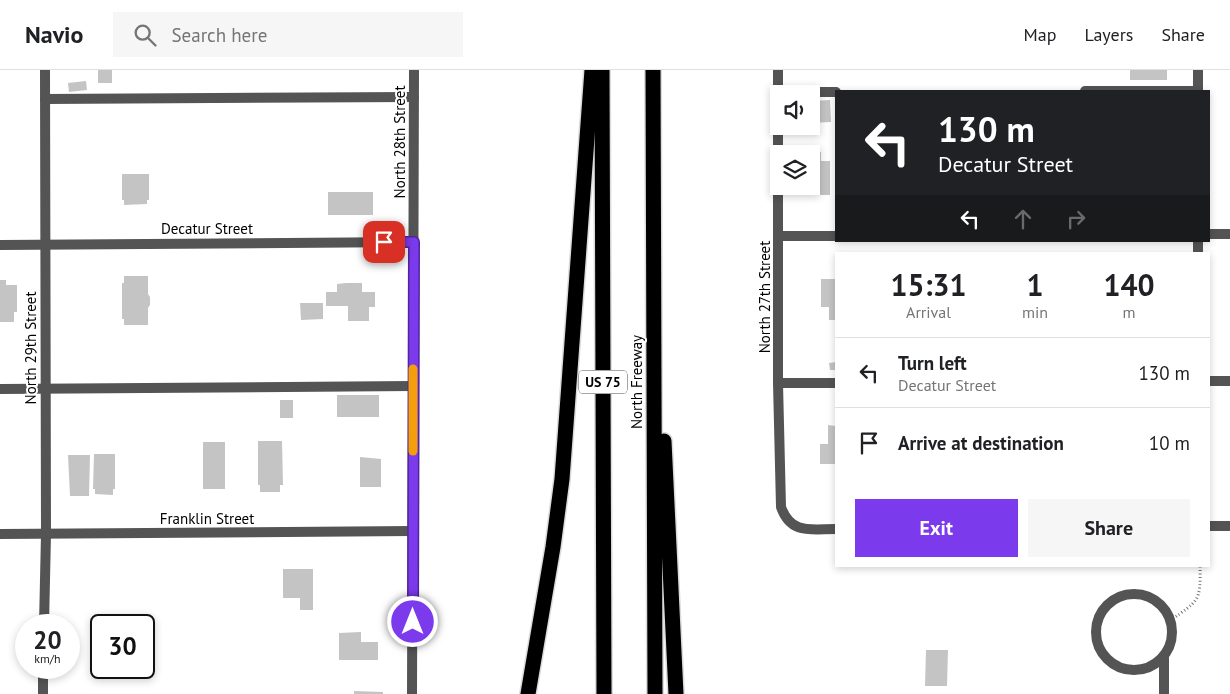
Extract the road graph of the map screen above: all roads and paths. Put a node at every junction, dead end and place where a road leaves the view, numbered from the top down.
1 (45, 70) edge
2 (414, 70) edge
3 (592, 70) edge
4 (602, 70) edge
5 (653, 70) edge
6 (778, 70) edge
7 (1198, 70) edge
8 (778, 85) edge
9 (1198, 90) edge
10 (820, 92) edge
11 (835, 92) edge
12 (414, 98) junction
13 (45, 99) junction
14 (778, 135) edge
15 (653, 202) junction
16 (1210, 234) edge
17 (1230, 234) edge
18 (779, 236) junction
19 (835, 236) edge
20 (414, 242) junction
21 (45, 244) junction
22 (0, 245) edge
23 (1210, 381) edge
24 (1230, 381) edge
25 (778, 383) junction
26 (835, 383) edge
27 (413, 386) junction
28 (0, 389) edge
29 (46, 389) junction
30 (1210, 526) edge
31 (1230, 526) edge
32 (835, 529) edge
33 (413, 531) junction
34 (0, 534) edge
35 (46, 534) junction
36 (1200, 567) edge
37 (44, 614) edge
38 (1170, 621) junction
39 (1164, 656) junction
40 (43, 679) edge
41 (43, 694) edge
42 (412, 694) edge
43 (528, 694) edge
44 (604, 694) edge
45 (655, 694) edge
46 (676, 694) edge
47 (1164, 694) edge

1 - 13 street, North 29th Street
2 - 12 street, North 28th Street
3 - 43 highway
4 - 44 highway, US 75
5 - 15 highway, North Freeway
6 - 8 street, North 27th Street
7 - 9 street
10 - 11 street
12 - 13 street
12 - 20 street, North 28th Street
13 - 21 street, North 29th Street
14 - 18 street, North 27th Street
15 - 45 highway, North Freeway
15 - 46 highway
16 - 17 street
18 - 19 street
18 - 25 street, North 27th Street
20 - 21 street, Decatur Street
20 - 27 street, North 28th Street
21 - 22 street, Decatur Street
21 - 29 street, North 29th Street
23 - 24 street
25 - 26 street
25 - 32 street, North 27th Street
27 - 29 street
27 - 33 street, North 28th Street
28 - 29 street
29 - 35 street, North 29th Street
30 - 31 street
33 - 35 street, Franklin Street
33 - 42 street, North 28th Street
34 - 35 street, Franklin Street
35 - 37 street, North 29th Street
36 - 38 path
38 - 39 street
38 - 39 street
39 - 47 street
40 - 41 street

